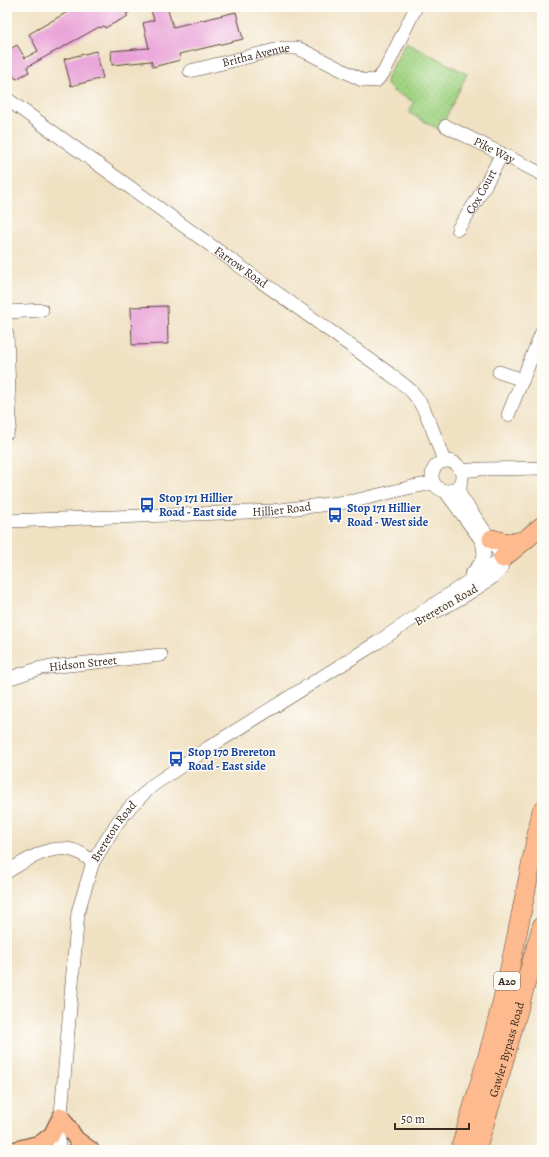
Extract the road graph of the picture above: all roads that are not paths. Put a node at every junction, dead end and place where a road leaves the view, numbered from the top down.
1 (416, 7) edge
2 (190, 71) dead end
3 (7, 99) edge
4 (446, 126) dead end
5 (502, 154) junction
6 (542, 174) edge
7 (458, 229) dead end
8 (42, 310) dead end
9 (7, 312) edge
10 (542, 332) edge
11 (7, 334) edge
12 (499, 372) dead end
13 (523, 380) junction
14 (508, 415) dead end
15 (7, 433) edge
16 (444, 461) junction
17 (542, 468) edge
18 (461, 478) junction
19 (433, 483) junction
20 (445, 491) junction
21 (7, 521) edge
22 (542, 526) edge
23 (492, 539) junction
24 (524, 541) junction
25 (503, 558) junction
26 (455, 590) junction
27 (378, 642) junction
28 (161, 655) dead end
29 (7, 679) edge
30 (542, 810) edge
31 (93, 862) junction
32 (7, 872) edge
33 (542, 926) edge
34 (61, 1116) junction
35 (14, 1150) edge
36 (58, 1150) edge
37 (91, 1150) edge
38 (460, 1150) edge
39 (476, 1150) edge

1 - 2 street, Britha Avenue
3 - 16 street, Farrow Road
4 - 5 street, Pike Way
5 - 6 street, Pike Way
5 - 7 street, Cox Court
8 - 9 street
10 - 13 street
11 - 15 street
12 - 13 street
13 - 14 street
16 - 18 street
16 - 19 street
17 - 18 street
18 - 20 street
18 - 23 street
19 - 20 street
19 - 21 street, Hillier Road
20 - 26 street, Brereton Road
22 - 24 highway
23 - 24 highway
23 - 25 street
24 - 25 highway
25 - 26 street, Brereton Road
25 - 27 street, Brereton Road
26 - 27 street, Brereton Road
27 - 31 street, Brereton Road
28 - 29 street, Hidson Street
30 - 38 highway, Gawler Bypass Road / A20
31 - 32 street
31 - 34 street, Brereton Road
33 - 39 highway, Gawler Bypass Road / A20
34 - 35 main road
34 - 36 street, Brereton Road
34 - 37 main road

